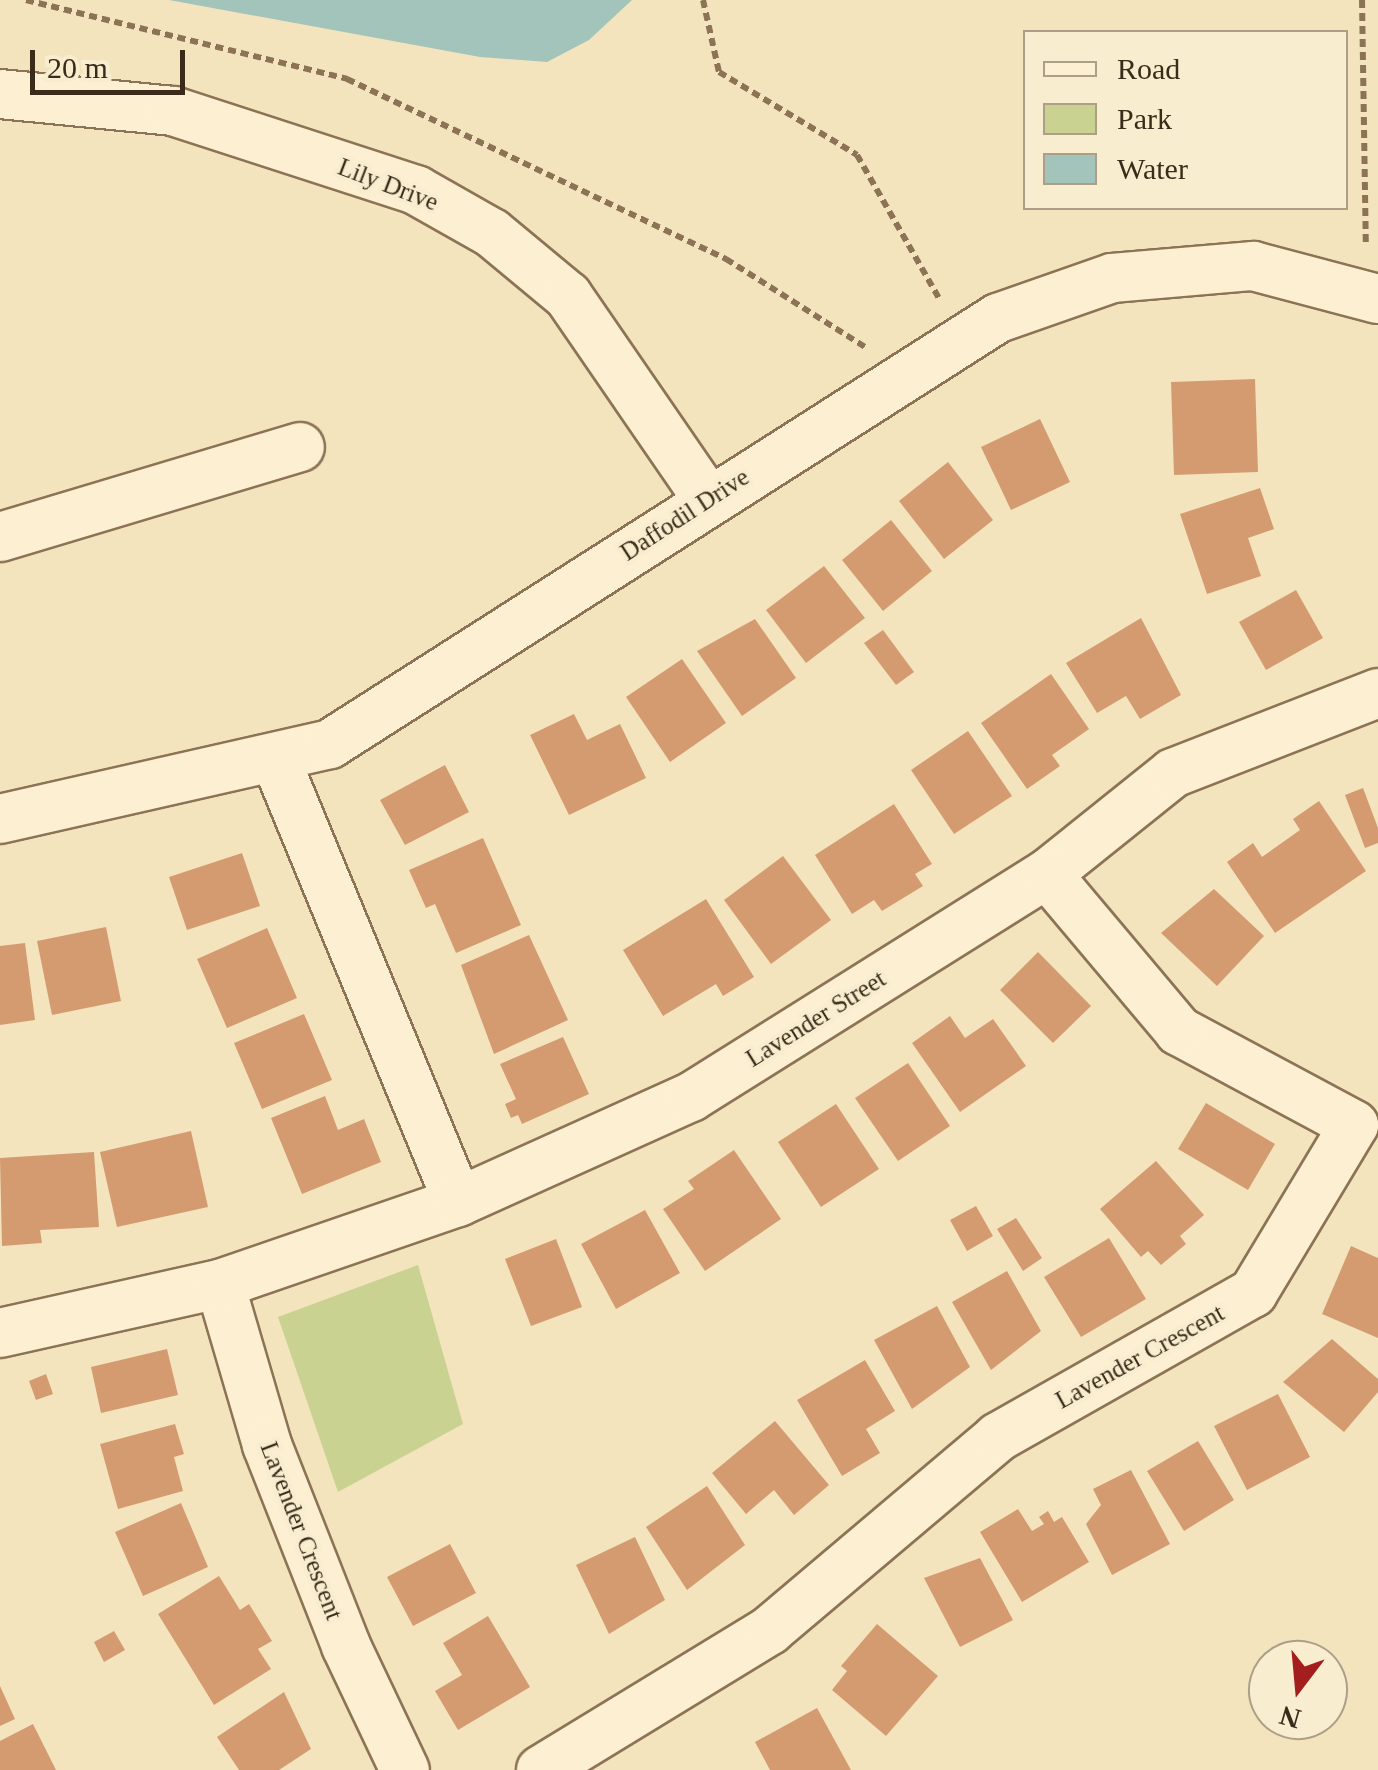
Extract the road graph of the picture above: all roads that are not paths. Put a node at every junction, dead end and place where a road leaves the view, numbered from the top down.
1 (0, 94) edge
2 (1372, 297) edge
3 (300, 448) dead end
4 (708, 500) junction
5 (0, 537) edge
6 (1378, 693) edge
7 (275, 758) junction
8 (0, 820) edge
9 (1048, 874) junction
10 (458, 1202) junction
11 (220, 1284) junction
12 (0, 1333) edge
13 (404, 1770) edge
14 (541, 1770) edge

1 - 4 street, Lily Drive
2 - 4 street, Daffodil Drive
3 - 5 street
4 - 7 street, Daffodil Drive
6 - 9 street, Lavender Street
7 - 8 street, Daffodil Drive
7 - 10 street
9 - 10 street, Lavender Street
9 - 14 street, Lavender Crescent
10 - 11 street, Lavender Street
11 - 12 street, Lavender Street
11 - 13 street, Lavender Crescent

